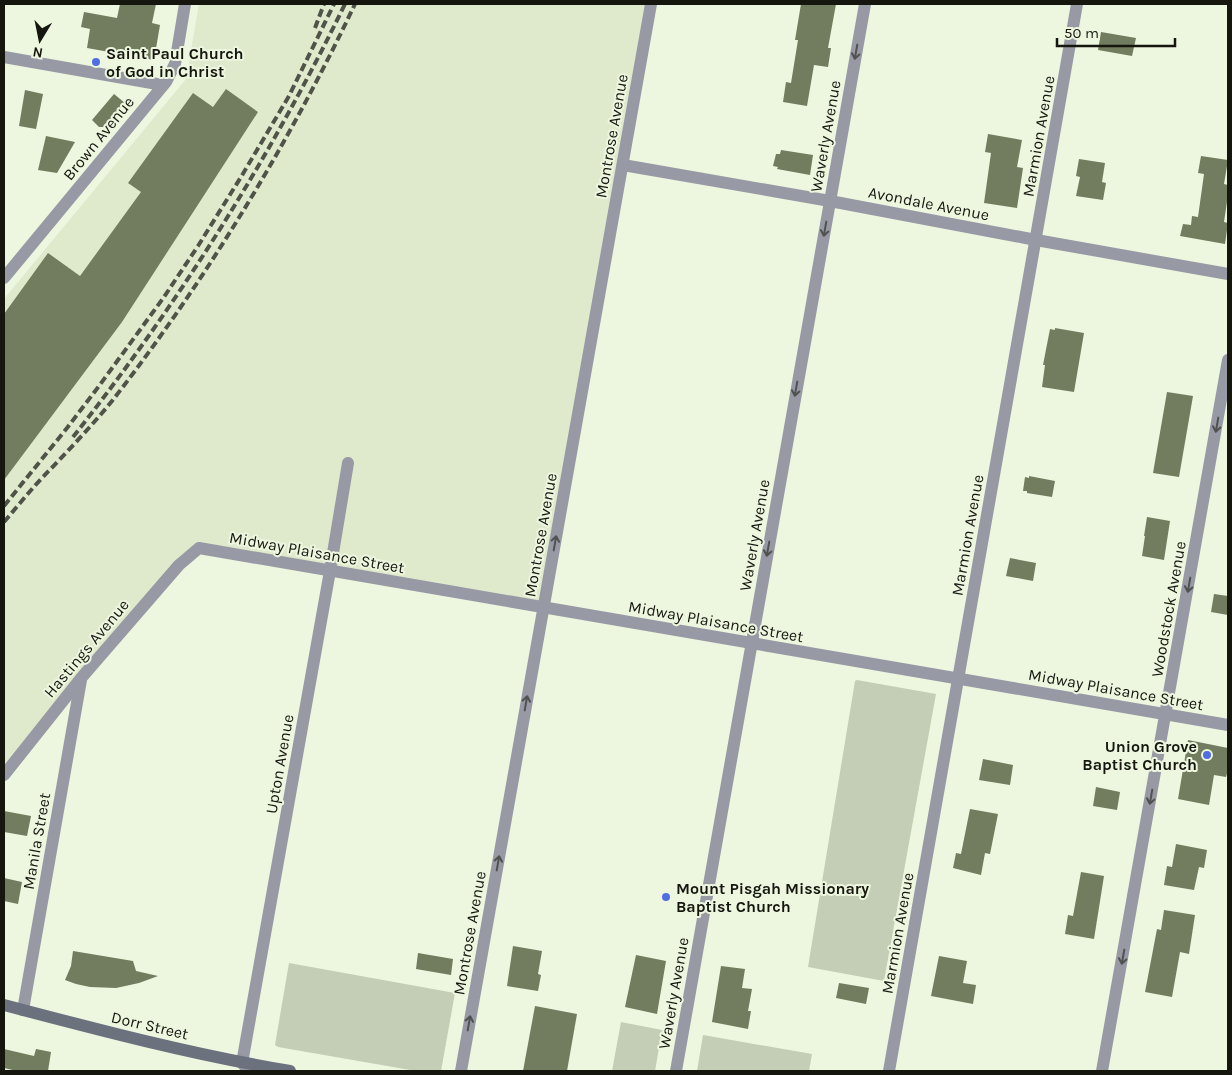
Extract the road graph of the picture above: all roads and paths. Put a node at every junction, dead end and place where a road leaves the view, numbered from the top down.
1 (185, 4) edge
2 (651, 4) edge
3 (865, 4) edge
4 (1077, 4) edge
5 (4, 57) edge
6 (163, 85) junction
7 (623, 165) junction
8 (830, 201) junction
9 (1036, 240) junction
10 (1228, 274) edge
11 (4, 278) edge
12 (1228, 360) edge
13 (348, 463) dead end
14 (199, 548) joint
15 (330, 570) junction
16 (543, 607) junction
17 (751, 643) junction
18 (82, 677) junction
19 (958, 679) junction
20 (1166, 714) junction
21 (1228, 725) edge
22 (4, 775) edge
23 (4, 1005) edge
24 (23, 1010) junction
25 (244, 1068) edge
26 (290, 1071) edge
27 (461, 1071) edge
28 (676, 1071) edge
29 (889, 1071) edge
30 (1102, 1071) edge

1 - 6 street, Brown Avenue
2 - 7 street, Montrose Avenue
3 -> 8 street, Waverly Avenue
4 - 9 street, Marmion Avenue
5 - 6 street
6 - 11 street, Brown Avenue
7 - 8 street, Avondale Avenue
16 -> 7 street, Montrose Avenue
8 - 9 street, Avondale Avenue
8 -> 17 street, Waverly Avenue
9 - 10 street, Avondale Avenue
9 - 19 street, Marmion Avenue
12 -> 20 street, Woodstock Avenue
13 - 15 street, Upton Avenue
14 - 15 street, Midway Plaisance Street
14 - 18 street, Hastings Avenue
15 - 16 street, Midway Plaisance Street
15 - 25 street, Upton Avenue
16 - 17 street, Midway Plaisance Street
27 -> 16 street, Montrose Avenue
17 - 19 street, Midway Plaisance Street
17 - 28 street, Waverly Avenue
18 - 22 street, Hastings Avenue
18 - 24 street, Manila Street
19 - 20 street, Midway Plaisance Street
19 - 29 street, Marmion Avenue
20 - 21 street, Midway Plaisance Street
20 -> 30 street, Woodstock Avenue
23 - 24 main road, Dorr Street
24 - 25 main road, Dorr Street
25 - 26 main road, Dorr Street

